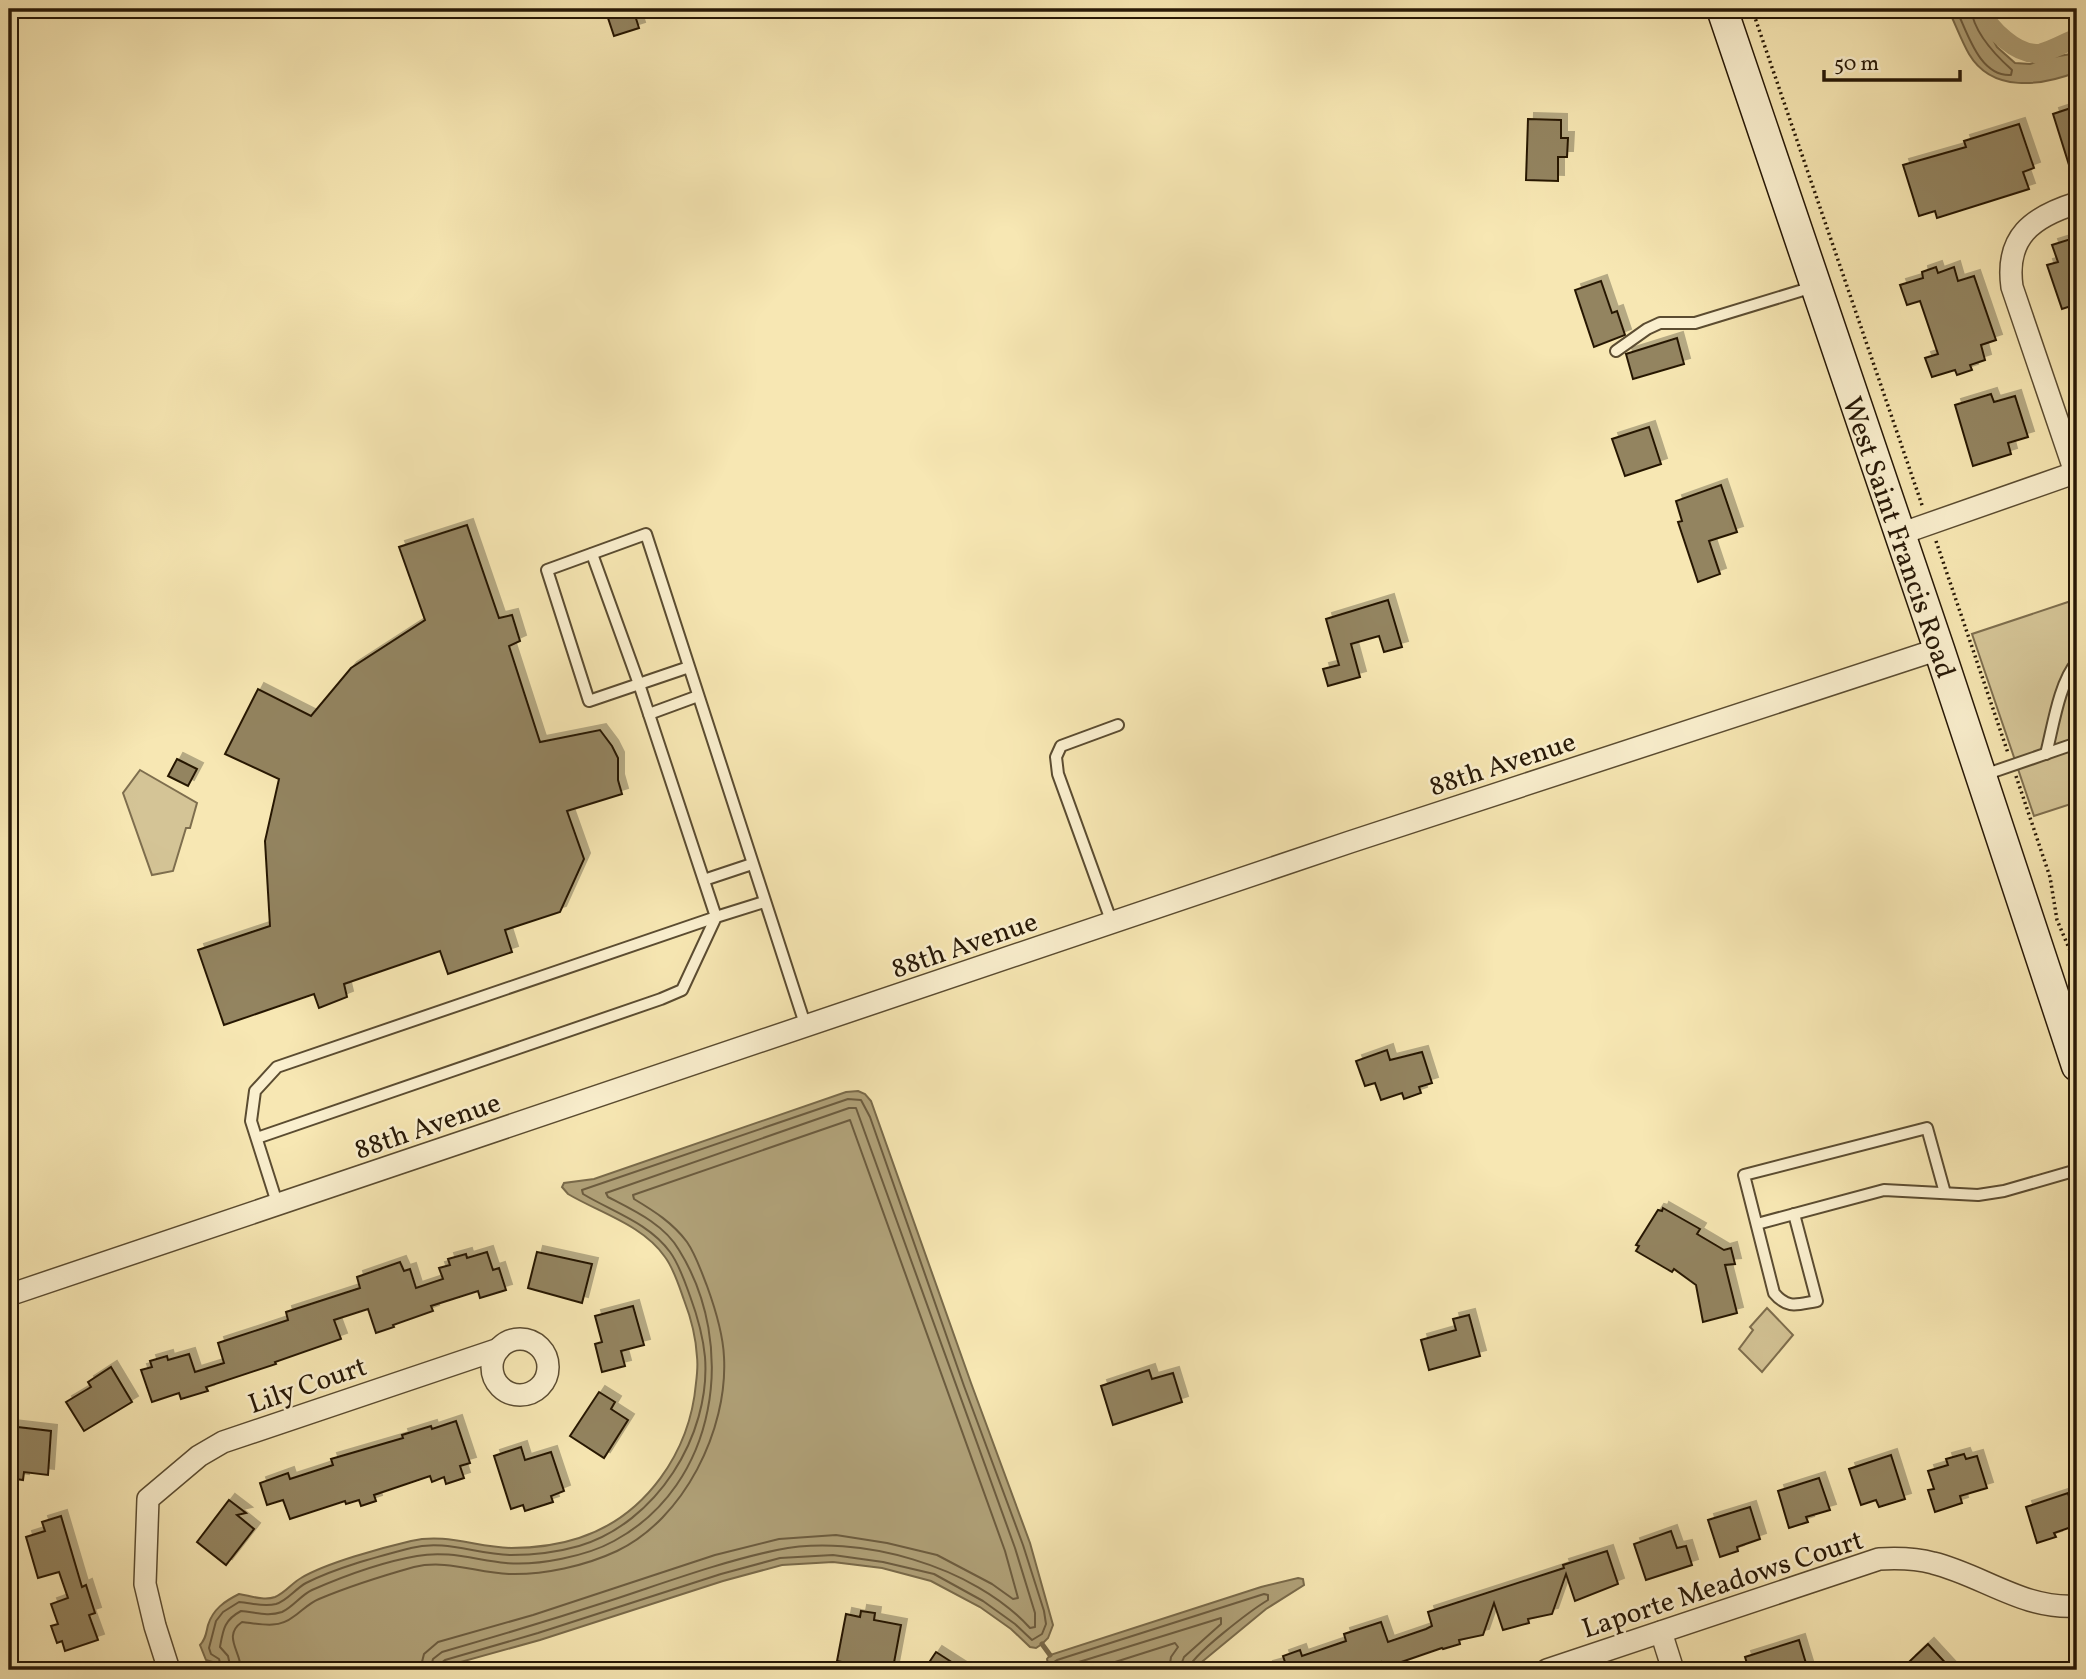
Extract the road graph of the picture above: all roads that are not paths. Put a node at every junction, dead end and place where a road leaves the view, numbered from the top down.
1 (1722, 9) edge
2 (2077, 203) edge
3 (1815, 287) junction
4 (1616, 351) dead end
5 (2076, 472) edge
6 (1900, 534) junction
7 (592, 554) junction
8 (1939, 649) junction
9 (2077, 662) edge
10 (689, 667) junction
11 (639, 684) junction
12 (698, 696) junction
13 (649, 714) junction
14 (1118, 725) dead end
15 (2077, 743) edge
16 (2046, 754) junction
17 (1981, 776) junction
18 (752, 864) junction
19 (704, 880) junction
20 (764, 902) junction
21 (716, 917) junction
22 (1112, 923) junction
23 (806, 1027) junction
24 (2077, 1066) edge
25 (257, 1138) junction
26 (2077, 1171) edge
27 (1945, 1193) junction
28 (278, 1206) junction
29 (1794, 1214) junction
30 (1757, 1224) junction
31 (9, 1295) edge
32 (499, 1349) dead end
33 (2077, 1606) edge
34 (1661, 1632) junction
35 (169, 1670) edge
36 (1546, 1670) edge
37 (1673, 1670) edge

1 - 3 street, West Saint Francis Road
2 - 5 street
3 - 4 lane
3 - 6 street, West Saint Francis Road
5 - 6 street
6 - 8 street, West Saint Francis Road
7 - 10 lane
7 - 11 lane
7 - 11 lane
8 - 17 street, West Saint Francis Road
8 - 22 street, 88th Avenue
9 - 16 lane
10 - 11 lane
10 - 12 lane
11 - 13 lane
12 - 13 lane
12 - 18 lane
13 - 19 lane
14 - 22 lane
15 - 16 lane
16 - 17 lane
17 - 24 street, West Saint Francis Road
18 - 19 lane
18 - 20 lane
19 - 21 lane
20 - 21 lane
20 - 23 lane
21 - 25 lane
21 - 25 lane
22 - 23 street, 88th Avenue
23 - 28 street, 88th Avenue
25 - 28 lane
26 - 27 lane
27 - 29 lane
27 - 30 lane
28 - 31 street, 88th Avenue
29 - 30 lane
29 - 30 lane
32 - 35 street, Lily Court
33 - 34 street, Laporte Meadows Court
34 - 36 street, Laporte Meadows Court
34 - 37 street

